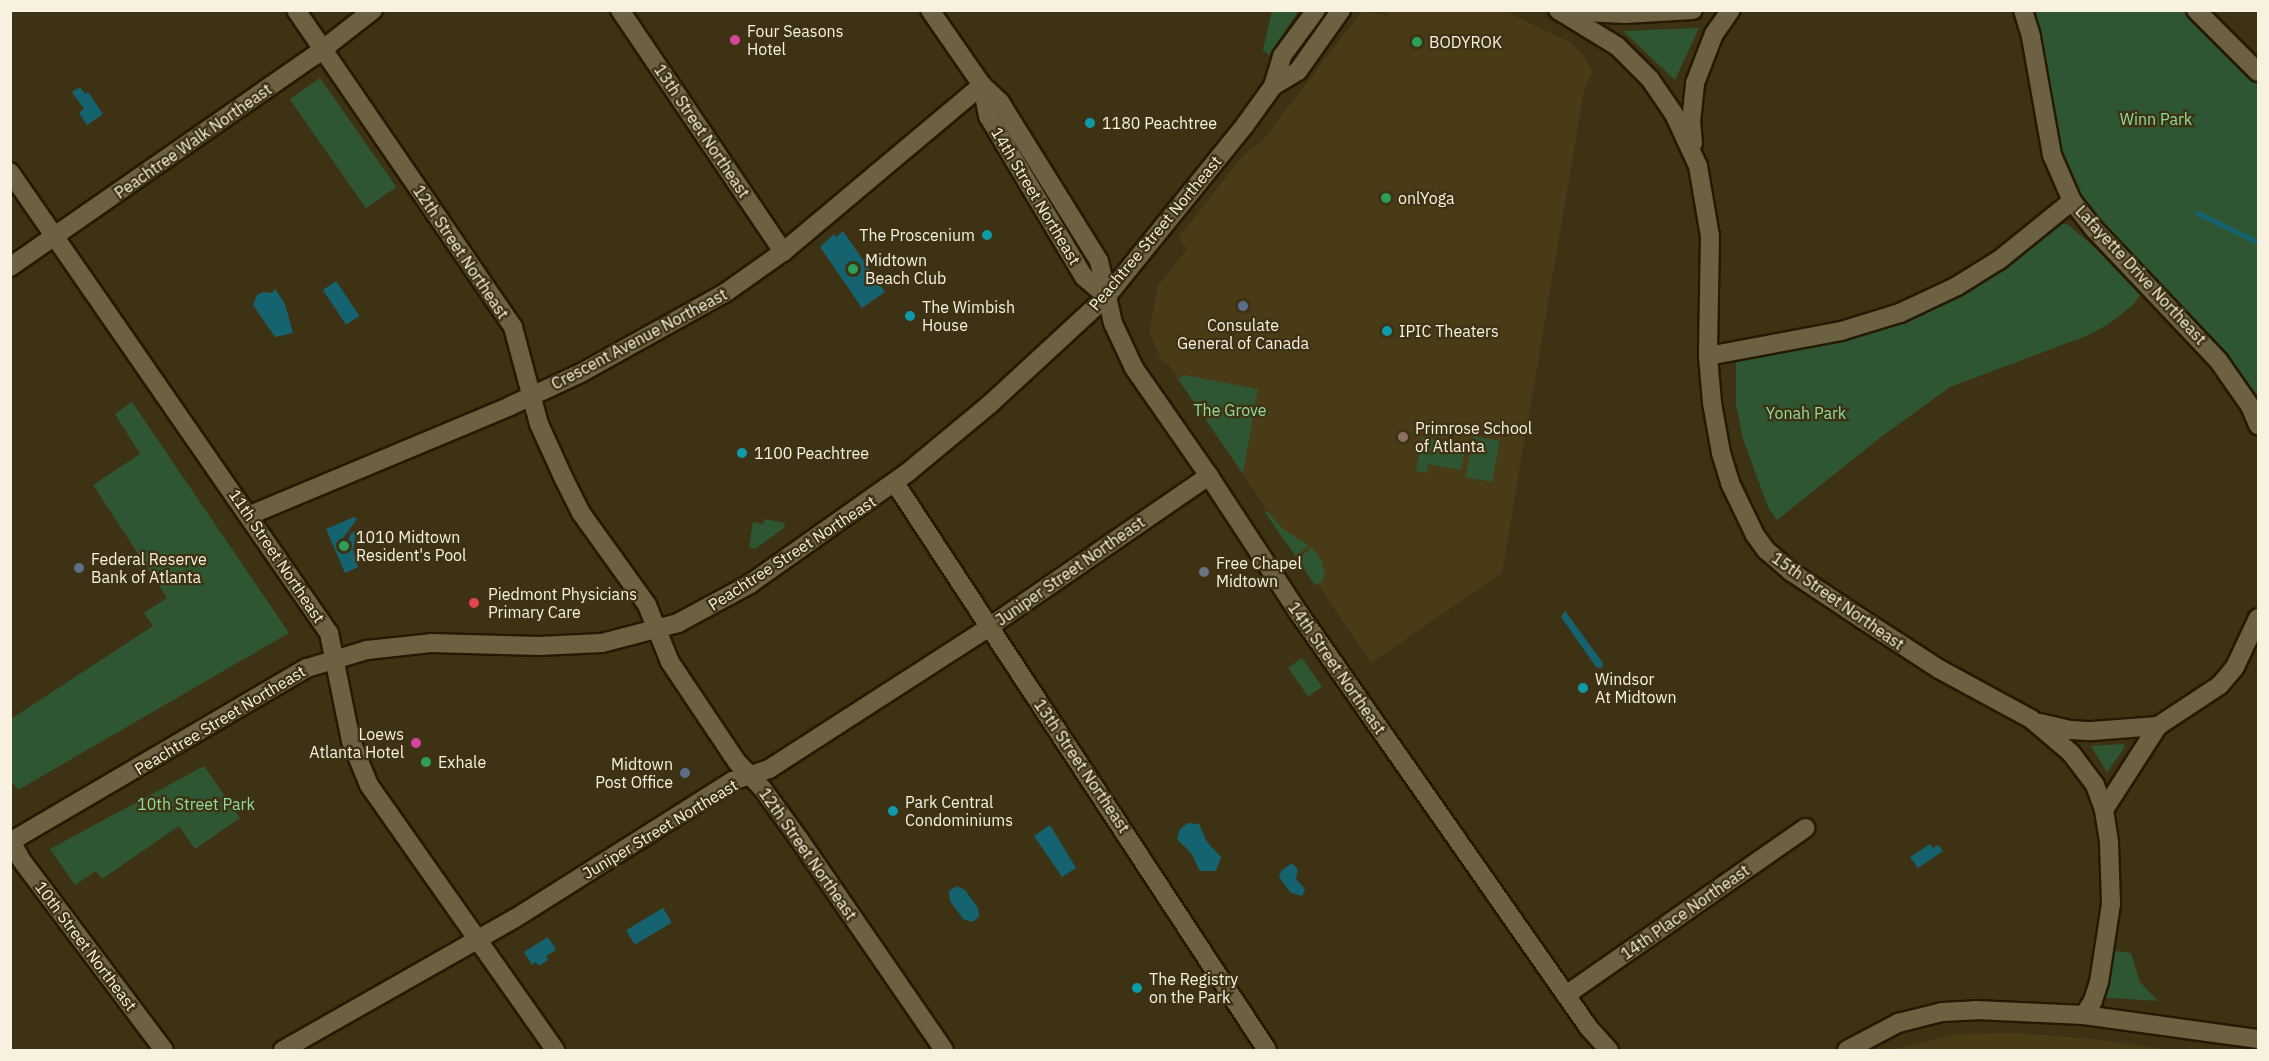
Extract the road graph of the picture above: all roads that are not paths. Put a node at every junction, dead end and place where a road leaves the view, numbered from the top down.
1 (296, 10) edge
2 (373, 10) edge
3 (620, 10) edge
4 (930, 10) edge
5 (1316, 10) edge
6 (1341, 10) edge
7 (1693, 10) edge
8 (1731, 10) edge
9 (2023, 10) edge
10 (2196, 10) edge
11 (1559, 11) edge
12 (322, 49) junction
13 (2259, 72) edge
14 (982, 85) junction
15 (1273, 86) junction
16 (1698, 166) junction
17 (10, 172) edge
18 (2072, 201) junction
19 (56, 237) junction
20 (783, 252) junction
21 (10, 267) edge
22 (1107, 296) junction
23 (1708, 356) junction
24 (532, 396) junction
25 (2259, 425) edge
26 (1209, 476) junction
27 (895, 483) junction
28 (250, 516) junction
29 (2259, 618) edge
30 (989, 627) junction
31 (657, 630) junction
32 (2255, 640) edge
33 (335, 659) junction
34 (2031, 719) junction
35 (2158, 726) junction
36 (750, 776) junction
37 (2104, 810) junction
38 (1805, 828) dead end
39 (11, 841) edge
40 (478, 940) junction
41 (1566, 995) junction
42 (2084, 1016) junction
43 (1589, 1028) junction
44 (2259, 1039) edge
45 (164, 1050) edge
46 (283, 1050) edge
47 (555, 1050) edge
48 (944, 1050) edge
49 (1267, 1050) edge
50 (1599, 1050) edge
51 (1609, 1050) edge
52 (1847, 1050) edge

1 - 12 street, 12th Street Northeast
2 - 12 street, Peachtree Walk Northeast
3 - 20 street, 13th Street Northeast
4 - 14 street, 14th Street Northeast
5 - 15 street, Peachtree Street Northeast
6 - 15 street, Peachtree Street Northeast
7 - 11 street
8 - 16 street
9 - 18 street, Lafayette Drive Northeast
10 - 13 street
11 - 16 street, 15th Street Northeast
12 - 19 street, Peachtree Walk Northeast
12 - 24 street, 12th Street Northeast
14 - 20 street, Crescent Avenue Northeast
14 - 22 street, 14th Street Northeast
15 - 22 street, Peachtree Street Northeast
16 - 23 street, 15th Street Northeast
17 - 19 street, 11th Street Northeast
18 - 23 street
18 - 25 street, Lafayette Drive Northeast
19 - 21 street, Peachtree Walk Northeast
19 - 28 street, 11th Street Northeast
20 - 24 street, Crescent Avenue Northeast
22 - 26 street, 14th Street Northeast
22 - 27 street, Peachtree Street Northeast
23 - 34 street, 15th Street Northeast
24 - 28 street, Crescent Avenue Northeast
24 - 31 street, 12th Street Northeast
26 - 30 street, Juniper Street Northeast
26 - 41 street, 14th Street Northeast
27 - 30 street, 13th Street Northeast
27 - 31 street, Peachtree Street Northeast
28 - 33 street, 11th Street Northeast
29 - 32 street
30 - 36 street, Juniper Street Northeast
30 - 49 street, 13th Street Northeast
31 - 33 street, Peachtree Street Northeast
31 - 36 street, 12th Street Northeast
32 - 35 street
33 - 39 street, Peachtree Street Northeast
33 - 40 street, 11th Street Northeast
34 - 35 street
34 - 37 street, 15th Street Northeast
35 - 37 street
36 - 40 street, Juniper Street Northeast
36 - 48 street, 12th Street Northeast
37 - 42 street, 15th Street Northeast
38 - 41 street, 14th Place Northeast
39 - 45 street, 10th Street Northeast
40 - 46 street, Juniper Street Northeast
40 - 47 street, 11th Street Northeast
41 - 43 street, 14th Street Northeast
42 - 44 street
42 - 52 street
43 - 50 street, 14th Street Northeast
43 - 51 street, 14th Street Northeast

